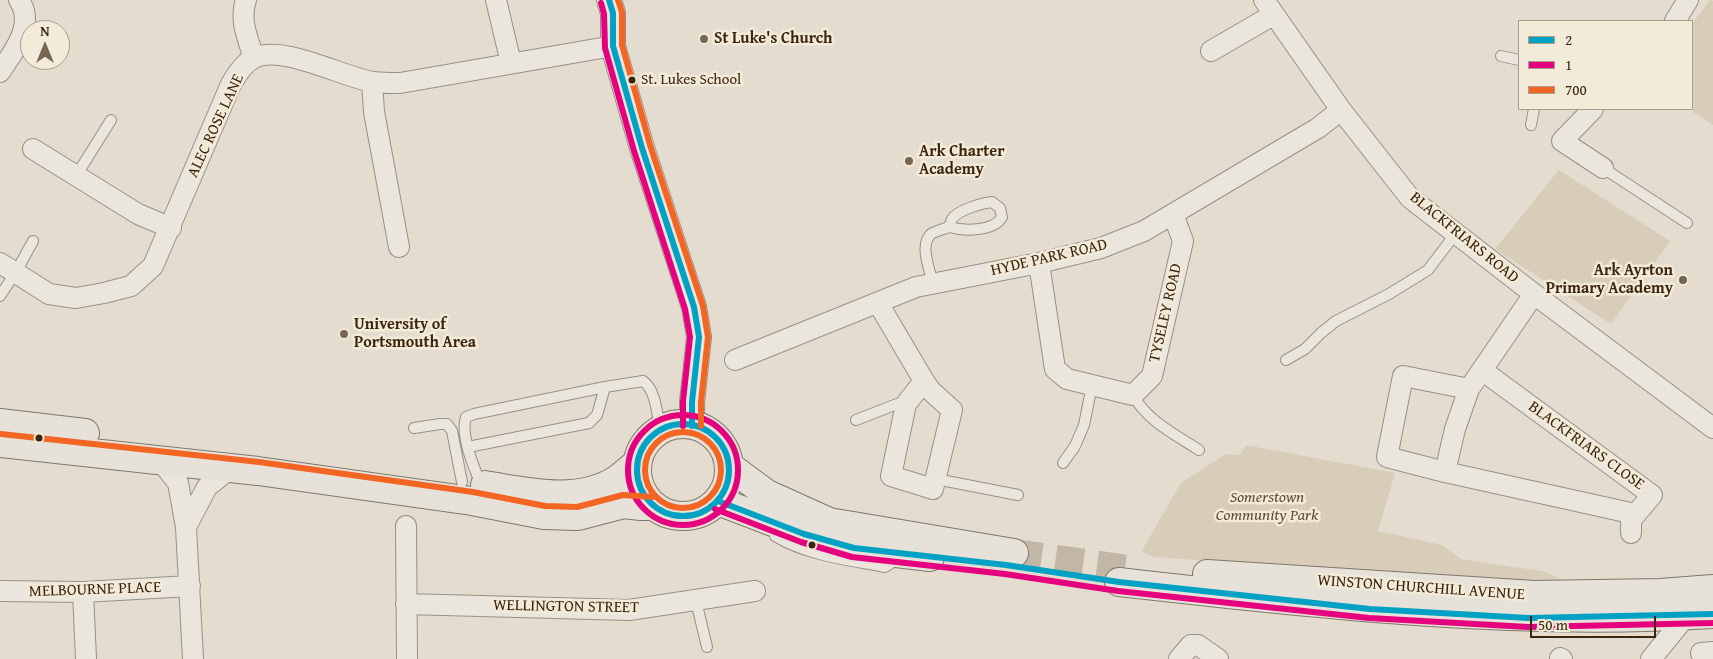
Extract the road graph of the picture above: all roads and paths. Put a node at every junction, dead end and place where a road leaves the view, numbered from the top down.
1 (246, 0) edge
2 (496, 0) edge
3 (609, 0) edge
4 (1688, 0) edge
5 (21, 3) edge
6 (1268, 8) edge
7 (1676, 20) edge
8 (613, 46) junction
9 (1211, 51) dead end
10 (1501, 56) dead end
11 (254, 58) junction
12 (1518, 60) edge
13 (511, 63) junction
14 (0, 72) edge
15 (372, 82) junction
16 (1341, 110) junction
17 (1534, 110) edge
18 (1592, 110) edge
19 (111, 120) dead end
20 (1531, 125) dead end
21 (33, 149) dead end
22 (1603, 168) joint
23 (76, 176) junction
24 (1173, 214) junction
25 (1686, 223) dead end
26 (949, 227) junction
27 (171, 228) junction
28 (1456, 233) junction
29 (33, 241) dead end
30 (398, 247) dead end
31 (1039, 263) junction
32 (8, 268) edge
33 (933, 284) junction
34 (1534, 294) junction
35 (0, 296) edge
36 (878, 302) junction
37 (735, 360) dead end
38 (1286, 360) dead end
39 (1483, 371) junction
40 (924, 381) junction
41 (1092, 385) junction
42 (605, 387) junction
43 (1469, 389) junction
44 (1133, 395) junction
45 (906, 404) junction
46 (856, 420) dead end
47 (0, 423) edge
48 (692, 426) junction
49 (414, 428) dead end
50 (1713, 428) edge
51 (660, 429) junction
52 (0, 443) edge
53 (468, 446) junction
54 (1199, 450) dead end
55 (160, 460) junction
56 (1063, 463) dead end
57 (636, 464) junction
58 (729, 466) junction
59 (231, 468) junction
60 (1445, 472) junction
61 (936, 479) junction
62 (472, 483) junction
63 (1018, 495) dead end
64 (718, 500) junction
65 (652, 506) junction
66 (406, 526) dead end
67 (186, 527) junction
68 (190, 586) junction
69 (1713, 589) edge
70 (0, 591) edge
71 (755, 591) dead end
72 (82, 592) junction
73 (696, 601) junction
74 (406, 604) junction
75 (1713, 614) edge
76 (1686, 616) junction
77 (707, 647) dead end
78 (86, 659) edge
79 (193, 659) edge
80 (407, 659) edge
81 (1179, 659) edge
82 (1218, 659) edge
83 (1652, 659) edge

1 - 11 street
2 - 13 street
3 - 8 street
4 - 7 street
5 - 14 street
6 - 9 street
6 - 16 street, BLACKFRIARS ROAD
8 - 13 street, ALEC ROSE LANE
8 - 48 street
10 - 12 lane
11 - 15 street, ALEC ROSE LANE
11 - 27 street, ALEC ROSE LANE
13 - 15 street, ALEC ROSE LANE
15 - 30 street
16 - 24 street, HYDE PARK ROAD
16 - 28 street, BLACKFRIARS ROAD
17 - 20 lane
18 - 22 street
19 - 23 lane
21 - 23 street
22 - 25 lane
23 - 27 street
24 - 31 street, HYDE PARK ROAD
24 - 44 street, TYSELEY ROAD
26 - 26 lane
26 - 33 lane
27 - 32 street, ALEC ROSE LANE
28 - 34 street, BLACKFRIARS ROAD
28 - 38 lane
29 - 32 lane
31 - 33 street, HYDE PARK ROAD
31 - 41 street
32 - 35 lane
33 - 36 street, HYDE PARK ROAD
34 - 39 street
34 - 50 street, BLACKFRIARS ROAD
36 - 37 street, HYDE PARK ROAD
36 - 40 street
39 - 43 street
39 - 60 street, BLACKFRIARS CLOSE
40 - 45 street
40 - 61 street
41 - 44 street
41 - 56 lane
42 - 51 lane
42 - 53 lane
42 - 53 lane
43 - 60 street
43 - 60 street
44 - 54 lane
45 - 46 lane
45 - 61 street
47 - 62 main road
48 - 51 main road
48 - 58 main road
49 - 62 lane
51 - 57 main road
52 - 55 main road
53 - 62 lane
55 - 59 main road
55 - 67 street
57 - 62 main road
57 - 65 main road
58 - 64 main road
58 - 64 main road
59 - 65 main road
59 - 67 street
61 - 63 lane
64 - 65 main road
66 - 74 street
67 - 68 street
68 - 72 street, MELBOURNE PLACE
68 - 79 street
69 - 76 main road, WINSTON CHURCHILL AVENUE
70 - 72 street, MELBOURNE PLACE
71 - 73 street, WELLINGTON STREET
72 - 78 street
73 - 74 street, WELLINGTON STREET
73 - 77 lane
74 - 80 street
75 - 76 main road, WINSTON CHURCHILL AVENUE
76 - 83 street
81 - 82 street

